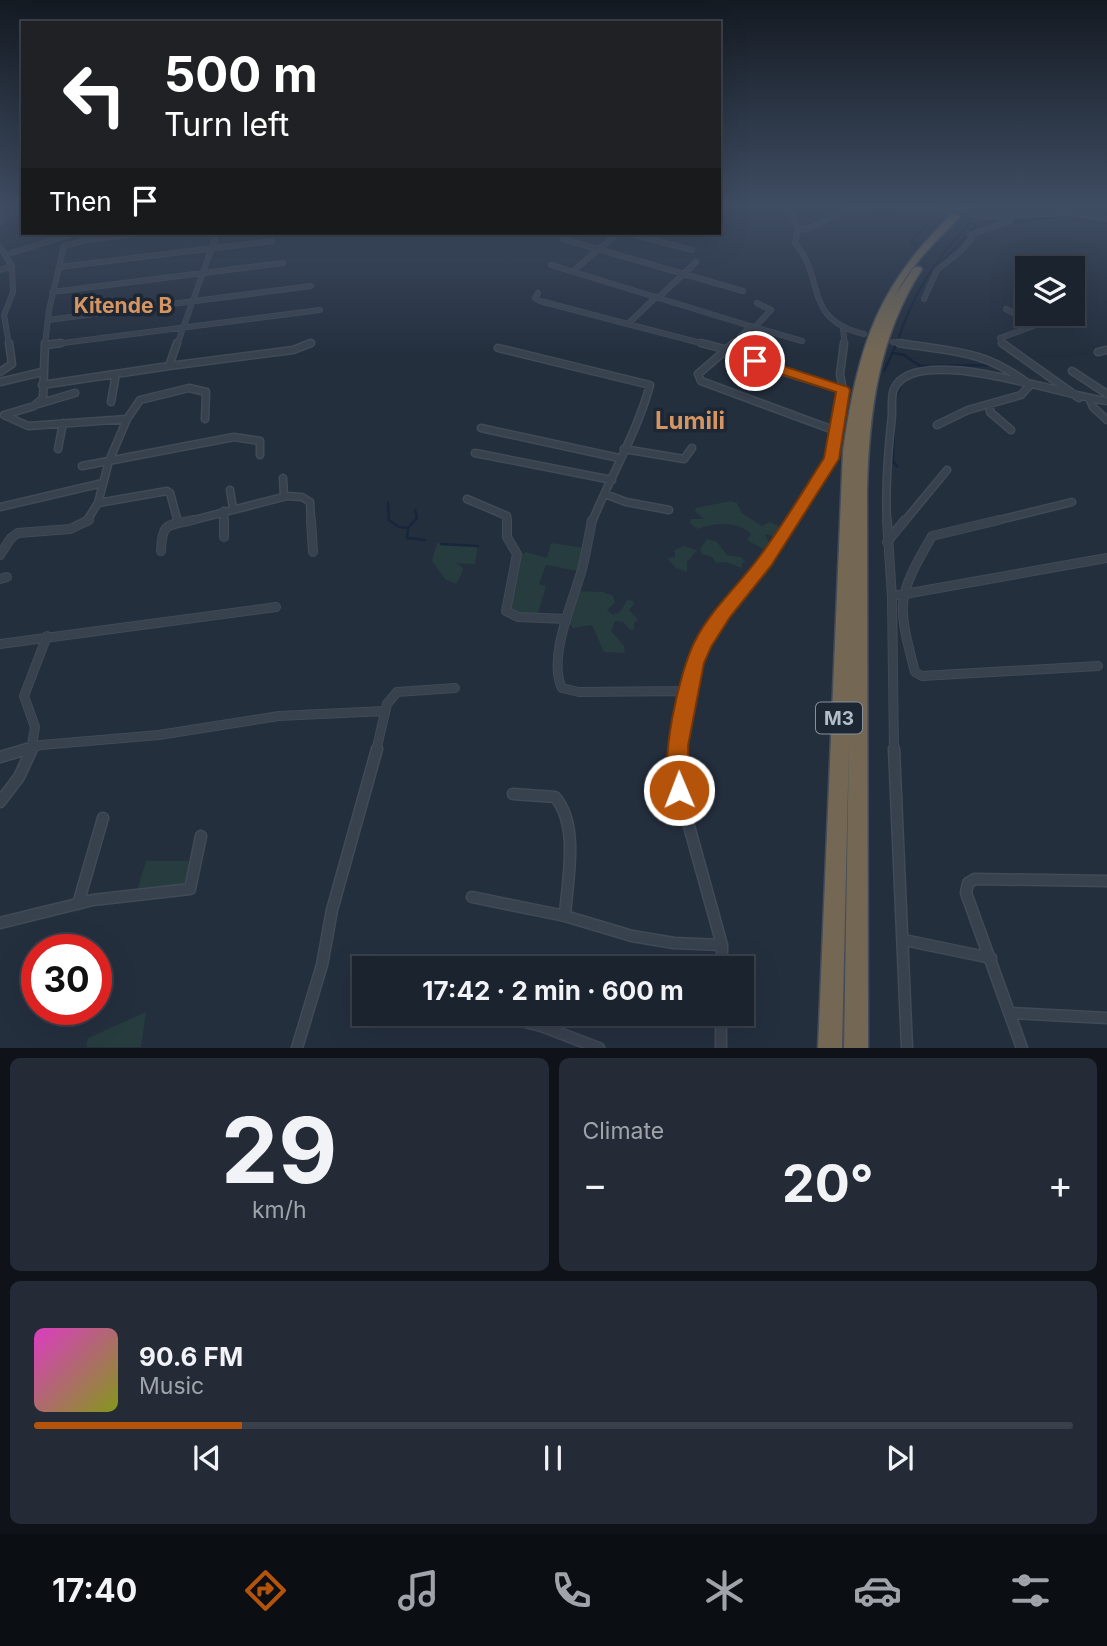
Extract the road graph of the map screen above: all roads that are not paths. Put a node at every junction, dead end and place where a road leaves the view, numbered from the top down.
1 (6, 256) edge
2 (62, 256) edge
3 (149, 256) edge
4 (210, 256) edge
5 (591, 256) edge
6 (618, 256) edge
7 (805, 256) edge
8 (916, 256) edge
9 (927, 256) edge
10 (950, 256) edge
11 (696, 262) dead end
12 (284, 263) dead end
13 (551, 265) dead end
14 (12, 266) junction
15 (60, 267) junction
16 (0, 270) edge
17 (573, 271) junction
18 (202, 274) junction
19 (684, 275) junction
20 (311, 286) dead end
21 (743, 291) dead end
22 (52, 292) junction
23 (538, 293) dead end
24 (657, 297) junction
25 (924, 299) dead end
26 (194, 300) junction
27 (757, 303) dead end
28 (1006, 309) dead end
29 (320, 310) dead end
30 (48, 320) junction
31 (629, 323) junction
32 (183, 326) junction
33 (753, 326) junction
34 (843, 329) junction
35 (864, 334) dead end
36 (802, 341) dead end
37 (892, 342) dead end
38 (311, 343) dead end
39 (46, 345) junction
40 (498, 348) dead end
41 (1107, 350) edge
42 (726, 352) junction
43 (1098, 352) dead end
44 (998, 362) junction
45 (169, 366) junction
46 (981, 371) junction
47 (1072, 371) dead end
48 (0, 372) edge
49 (42, 372) junction
50 (116, 374) junction
51 (0, 382) edge
52 (42, 385) junction
53 (1031, 385) junction
54 (843, 390) junction
55 (75, 393) dead end
56 (1107, 394) edge
57 (1079, 398) junction
58 (1090, 400) junction
59 (111, 402) dead end
60 (1105, 402) edge
61 (38, 404) junction
62 (990, 406) junction
63 (2, 416) edge
64 (127, 419) junction
65 (205, 419) dead end
66 (1107, 420) edge
67 (63, 423) junction
68 (937, 425) dead end
69 (481, 428) dead end
70 (1011, 430) dead end
71 (836, 431) junction
72 (692, 448) dead end
73 (58, 449) dead end
74 (624, 449) junction
75 (475, 453) dead end
76 (260, 455) dead end
77 (619, 458) junction
78 (109, 461) junction
79 (82, 466) dead end
80 (947, 470) dead end
81 (283, 478) dead end
82 (612, 480) junction
83 (103, 482) junction
84 (230, 490) dead end
85 (605, 494) junction
86 (284, 497) junction
87 (467, 499) dead end
88 (1072, 502) dead end
89 (98, 503) junction
90 (0, 507) edge
91 (233, 508) junction
92 (669, 510) dead end
93 (224, 511) junction
94 (178, 522) junction
95 (224, 537) dead end
96 (887, 542) junction
97 (161, 551) dead end
98 (313, 552) dead end
99 (0, 555) edge
100 (1107, 558) edge
101 (903, 594) junction
102 (892, 598) junction
103 (276, 607) dead end
104 (565, 620) junction
105 (47, 636) junction
106 (0, 644) edge
107 (1098, 666) dead end
108 (454, 688) dead end
109 (688, 691) junction
110 (385, 711) junction
111 (32, 748) junction
112 (0, 757) edge
113 (513, 794) dead end
114 (0, 802) edge
115 (103, 818) dead end
116 (201, 836) dead end
117 (1107, 881) edge
118 (472, 897) dead end
119 (78, 904) junction
120 (565, 916) junction
121 (0, 923) edge
122 (904, 940) junction
123 (722, 945) junction
124 (722, 956) edge
125 (991, 958) junction
126 (1010, 1013) junction
127 (1107, 1018) edge
128 (541, 1026) edge
129 (721, 1026) edge
130 (297, 1048) edge
131 (599, 1048) edge
132 (721, 1048) edge
133 (830, 1048) edge
134 (856, 1048) edge
135 (907, 1048) edge
136 (1023, 1048) edge

1 - 14 street
2 - 15 street
3 - 15 street
4 - 18 street
5 - 17 street
6 - 19 street
7 - 34 street
8 - 133 highway, M3
9 - 134 highway, M3
10 - 25 street
11 - 19 street
12 - 18 street
13 - 17 street
14 - 16 street
14 - 48 street
15 - 22 street
17 - 24 street
18 - 22 street
18 - 26 street
19 - 21 street
19 - 24 street
20 - 26 street
22 - 30 street
23 - 31 street
24 - 31 street
24 - 33 street
26 - 30 street
26 - 32 street
27 - 33 street
28 - 57 street
29 - 32 street
30 - 39 street
31 - 42 street
32 - 39 street
32 - 45 street
33 - 36 street
33 - 42 street
34 - 35 street
34 - 54 street
37 - 44 street
38 - 45 street
39 - 49 street
40 - 74 street
41 - 43 street
42 - 54 street
42 - 71 street
44 - 46 street
44 - 53 street
45 - 50 street
46 - 53 street
46 - 96 street
47 - 56 street
49 - 51 street
49 - 52 street
50 - 52 street
50 - 59 street
52 - 61 street
53 - 57 street
53 - 62 street
54 - 71 street
55 - 61 street
57 - 58 street
58 - 60 street
58 - 66 street
61 - 63 street
62 - 68 street
62 - 70 street
63 - 67 street
64 - 65 street
64 - 67 street
64 - 78 street
67 - 73 street
69 - 77 street
71 - 109 street
72 - 74 street
74 - 77 street
75 - 82 street
76 - 78 street
77 - 82 street
78 - 79 street
78 - 83 street
80 - 96 street
81 - 86 street
82 - 85 street
83 - 89 street
83 - 90 street
84 - 91 street
85 - 92 street
85 - 104 street
86 - 91 street
86 - 98 street
87 - 104 street
88 - 101 street
89 - 94 street
89 - 99 street
91 - 93 street
93 - 94 street
93 - 95 street
94 - 97 street
96 - 102 street
100 - 101 street
101 - 102 street
101 - 107 street
102 - 122 street
103 - 105 street
104 - 109 street
105 - 106 street
105 - 111 street
108 - 110 street
109 - 123 street
110 - 111 street
110 - 130 street
111 - 112 street
111 - 114 street
113 - 120 street
115 - 119 street
116 - 119 street
117 - 125 street
118 - 120 street
119 - 121 street
120 - 123 street
122 - 125 street
122 - 135 street
123 - 124 street
125 - 126 street
126 - 127 street
126 - 136 street
128 - 131 street
129 - 132 street

